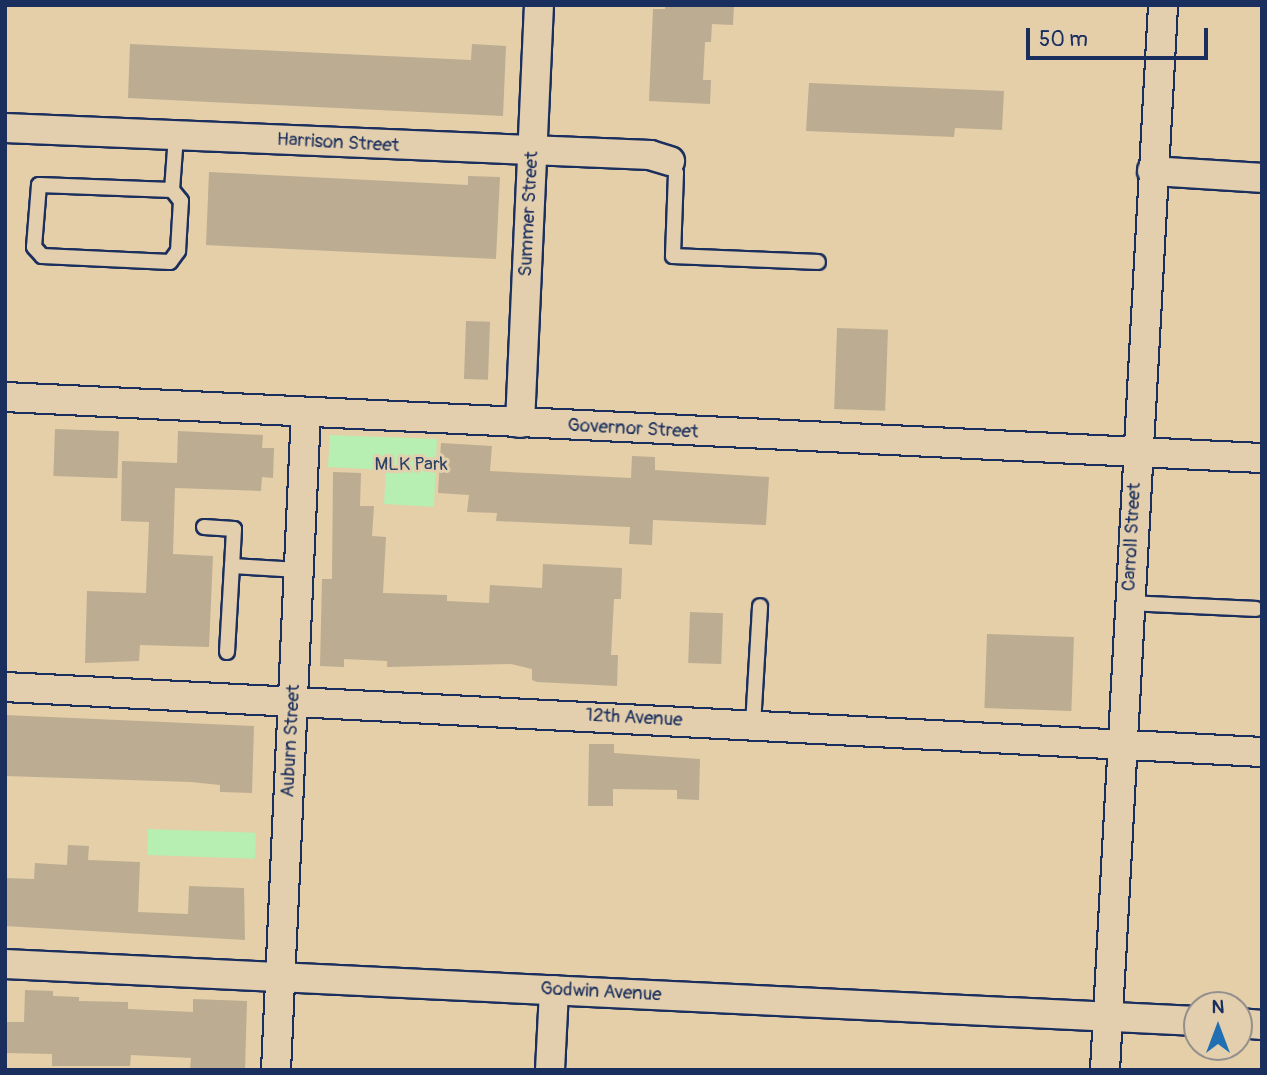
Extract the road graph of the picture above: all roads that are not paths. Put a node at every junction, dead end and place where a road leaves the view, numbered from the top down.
1 (538, 5) edge
2 (1163, 5) edge
3 (5, 128) edge
4 (176, 136) junction
5 (532, 151) junction
6 (670, 160) joint
7 (1152, 172) junction
8 (1262, 178) edge
9 (173, 190) junction
10 (818, 262) dead end
11 (5, 397) edge
12 (306, 412) junction
13 (520, 423) junction
14 (1136, 452) junction
15 (1262, 458) edge
16 (204, 527) dead end
17 (232, 566) junction
18 (299, 570) junction
19 (1129, 603) junction
20 (760, 606) dead end
21 (1256, 609) dead end
22 (227, 652) dead end
23 (5, 687) edge
24 (293, 701) junction
25 (753, 725) junction
26 (1121, 745) junction
27 (1262, 752) edge
28 (5, 964) edge
29 (280, 976) junction
30 (554, 990) junction
31 (1108, 1017) junction
32 (1183, 1020) edge
33 (276, 1070) edge
34 (550, 1070) edge
35 (1105, 1070) edge

1 - 5 street, Summer Street
2 - 7 street, Carroll Street
3 - 4 street, Harrison Street
4 - 5 street, Harrison Street
4 - 9 lane
5 - 6 street, Harrison Street
5 - 13 street, Summer Street
6 - 10 lane
7 - 8 street
7 - 14 street, Carroll Street
9 - 9 lane
11 - 12 street, Governor Street
12 - 13 street, Governor Street
12 - 18 street, Auburn Street
13 - 14 street, Governor Street
14 - 15 street, Governor Street
14 - 19 street, Carroll Street
16 - 17 lane
17 - 18 lane
17 - 22 lane
18 - 24 street, Auburn Street
19 - 21 lane
19 - 26 street, Carroll Street
20 - 25 lane
23 - 24 street, 12th Avenue
24 - 25 street, 12th Avenue
24 - 29 street, Auburn Street
25 - 26 street, 12th Avenue
26 - 27 street, 12th Avenue
26 - 31 street, Carroll Street
28 - 29 street, Godwin Avenue
29 - 30 street, Godwin Avenue
29 - 33 street, Auburn Street
30 - 31 street, Godwin Avenue
30 - 34 street
31 - 32 street, Godwin Avenue
31 - 35 street, Carroll Street

